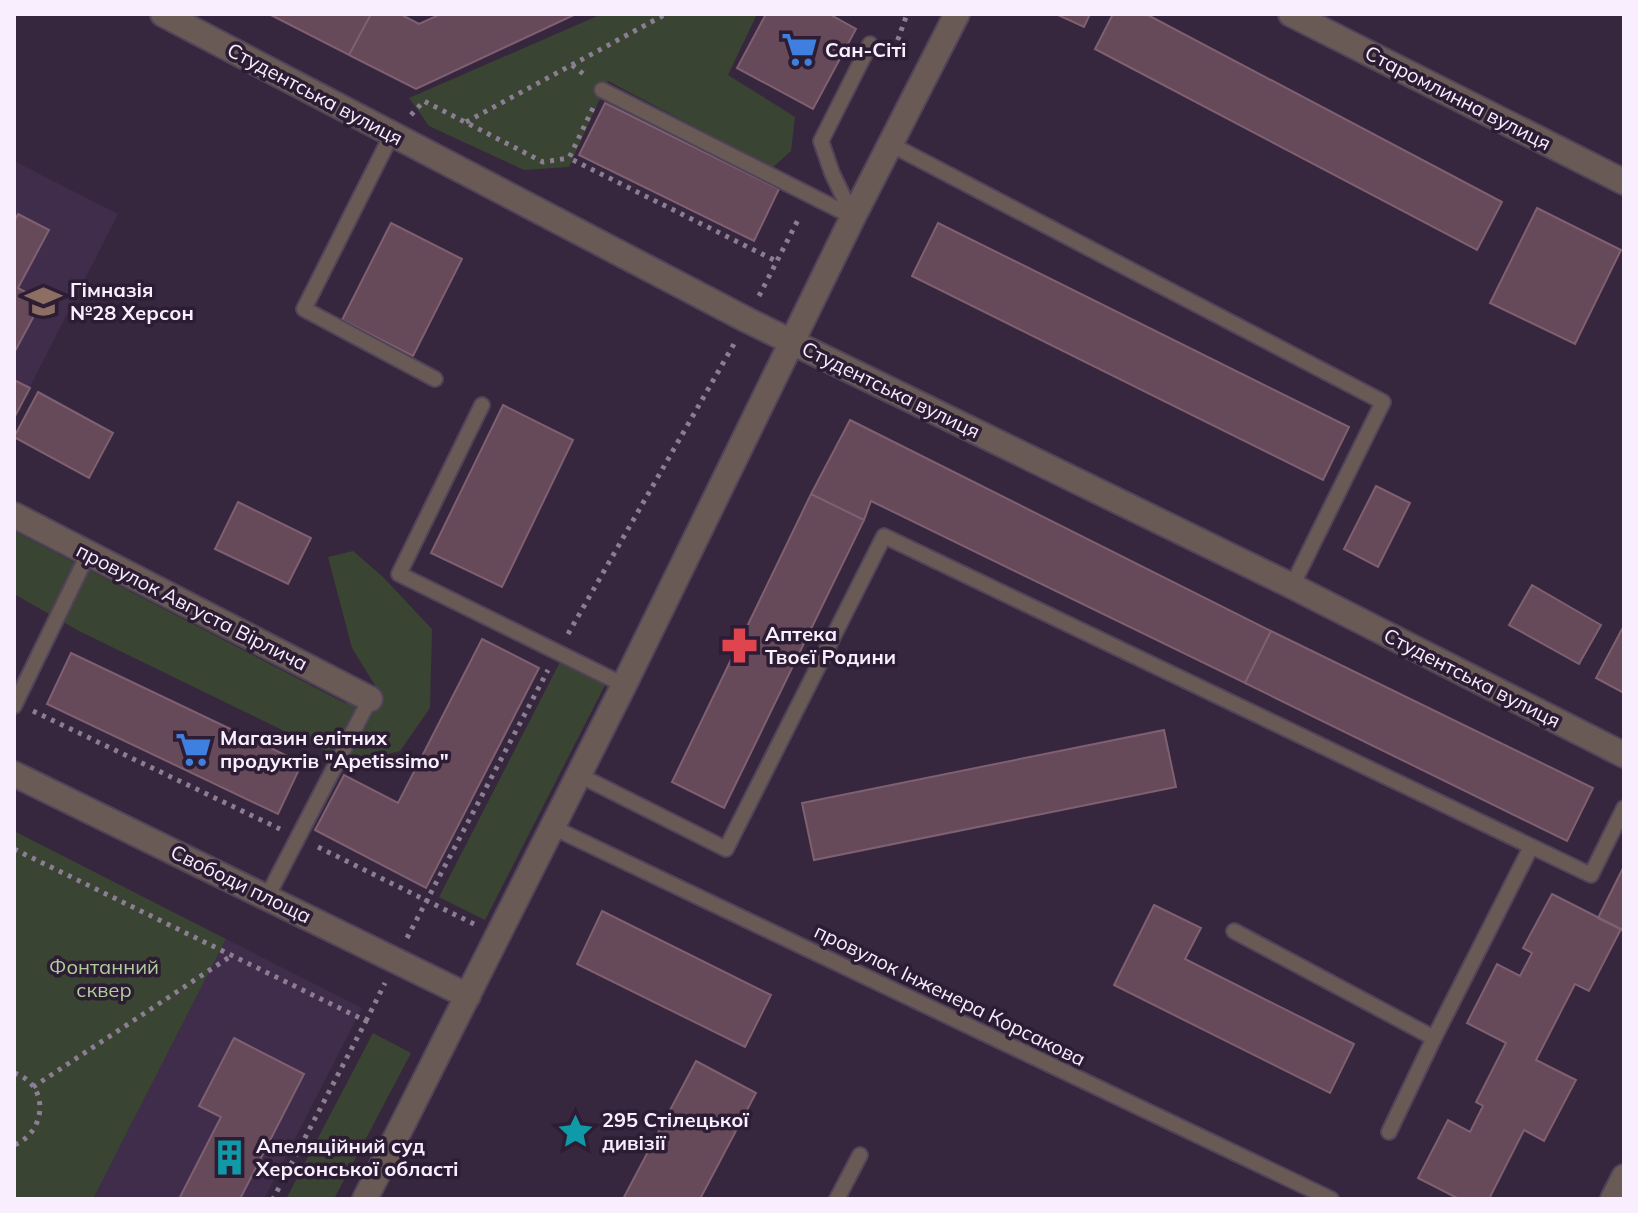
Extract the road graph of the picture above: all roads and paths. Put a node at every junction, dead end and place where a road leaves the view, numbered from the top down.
1 (163, 14) edge
2 (666, 14) edge
3 (957, 14) edge
4 (1291, 14) edge
5 (870, 44) dead end
6 (602, 90) joint
7 (466, 122) junction
8 (392, 134) junction
9 (890, 144) junction
10 (569, 158) junction
11 (1624, 182) edge
12 (853, 217) junction
13 (776, 261) dead end
14 (747, 320) junction
15 (793, 342) junction
16 (435, 379) dead end
17 (482, 405) dead end
18 (14, 515) edge
19 (88, 554) junction
20 (1292, 586) junction
21 (558, 652) junction
22 (624, 685) junction
23 (370, 699) joint
24 (15, 704) edge
25 (1624, 755) edge
26 (14, 774) edge
27 (579, 775) junction
28 (1624, 808) edge
29 (552, 827) junction
30 (299, 838) junction
31 (1531, 847) junction
32 (14, 849) edge
33 (267, 897) junction
34 (425, 900) junction
35 (1234, 931) dead end
36 (498, 935) junction
37 (231, 956) junction
38 (397, 960) junction
39 (468, 996) junction
40 (366, 1021) junction
41 (1434, 1038) junction
42 (14, 1073) edge
43 (33, 1087) junction
44 (1389, 1132) dead end
45 (14, 1145) edge
46 (860, 1155) dead end
47 (1624, 1177) edge
48 (273, 1199) edge
49 (365, 1199) edge
50 (837, 1199) edge
51 (1331, 1199) edge
52 (1613, 1199) edge

1 - 8 street, Студентська вулиця
2 - 7 path
3 - 9 street
4 - 11 street, Старомлинна вулиця
5 - 12 lane
6 - 10 path
6 - 12 lane
7 - 8 path
7 - 10 path
8 - 14 street, Студентська вулиця
8 - 16 lane
9 - 12 street
9 - 20 lane
10 - 13 path
12 - 15 street
14 - 15 street, Студентська вулиця
14 - 21 path
15 - 20 street, Студентська вулиця
15 - 22 street
17 - 21 lane
18 - 19 street, провулок Августа Вірлича
19 - 23 street, провулок Августа Вірлича
19 - 24 lane
20 - 25 street, Студентська вулиця
21 - 22 lane
21 - 34 path
22 - 27 street
23 - 30 lane
24 - 30 path
26 - 33 street, Свободи площа
27 - 29 street
27 - 31 lane
28 - 31 lane
29 - 36 street
29 - 51 lane, провулок Інженера Корсакова
30 - 33 lane
30 - 34 path
31 - 41 lane
32 - 37 path
33 - 38 street, Свободи площа
34 - 36 path
34 - 38 path
35 - 41 lane
36 - 39 street
37 - 40 path
37 - 43 path
38 - 39 street, Свободи площа
38 - 40 path
39 - 49 street
40 - 48 path
41 - 44 lane
42 - 43 path
43 - 45 path
46 - 50 lane
47 - 52 street

